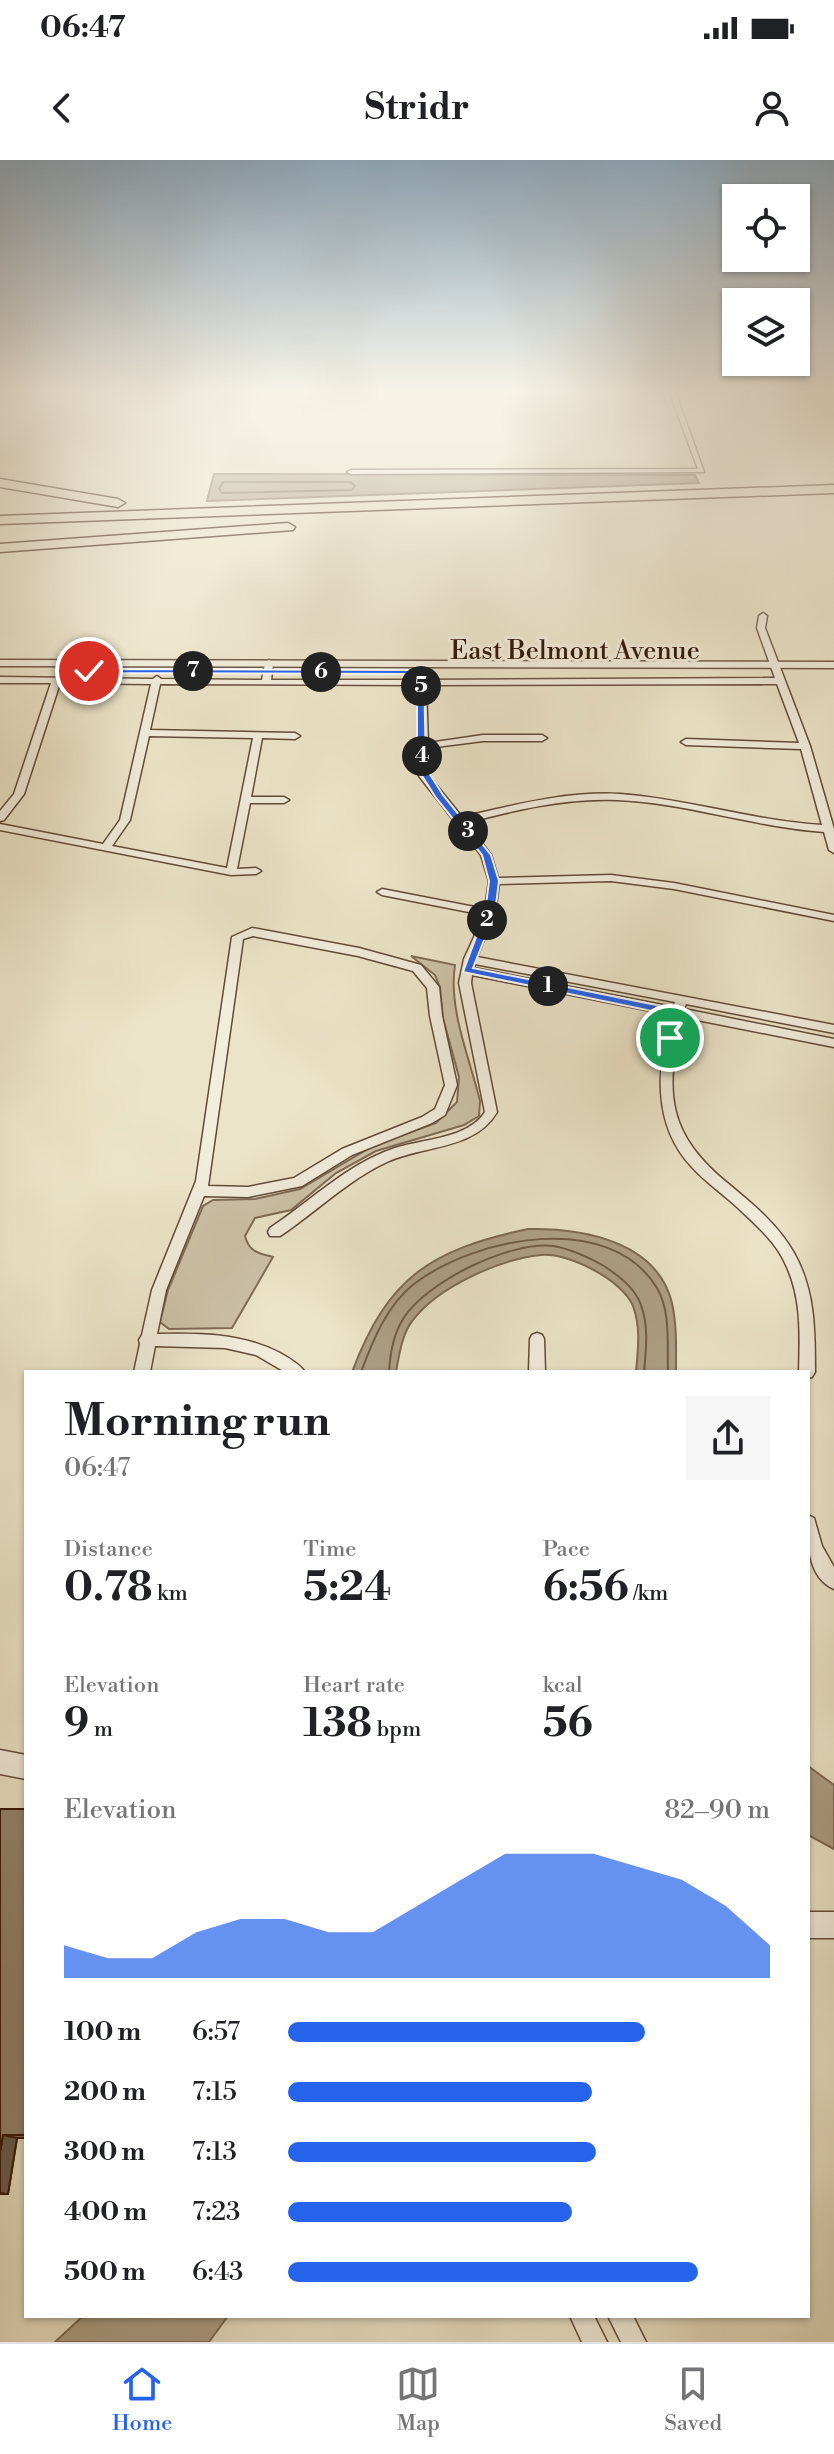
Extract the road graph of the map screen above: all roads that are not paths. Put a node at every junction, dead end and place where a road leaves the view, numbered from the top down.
1 (52, 493) edge
2 (764, 493) edge
3 (834, 503) edge
4 (392, 513) junction
5 (0, 520) edge
6 (347, 523) dead end
7 (300, 526) dead end
8 (0, 534) edge
9 (0, 548) edge
10 (763, 616) dead end
11 (0, 663) edge
12 (834, 665) edge
13 (0, 671) edge
14 (268, 672) junction
15 (777, 673) junction
16 (834, 673) edge
17 (421, 676) junction
18 (57, 679) junction
19 (157, 679) junction
20 (0, 680) edge
21 (145, 733) junction
22 (258, 735) junction
23 (295, 736) dead end
24 (542, 738) dead end
25 (686, 742) dead end
26 (423, 746) junction
27 (805, 746) junction
28 (246, 800) junction
29 (284, 800) dead end
30 (821, 806) junction
31 (834, 806) edge
32 (0, 818) edge
33 (460, 821) junction
34 (0, 827) edge
35 (829, 829) junction
36 (105, 848) junction
37 (834, 850) edge
38 (256, 871) dead end
39 (231, 872) junction
40 (494, 881) junction
41 (382, 892) dead end
42 (490, 913) junction
43 (834, 918) edge
44 (468, 964) junction
45 (679, 1006) junction
46 (834, 1029) edge
47 (834, 1043) edge
48 (200, 1191) junction
49 (275, 1232) dead end
50 (537, 1339) dead end
51 (146, 1340) junction
52 (142, 1370) edge
53 (294, 1370) edge
54 (537, 1370) edge
55 (807, 1370) edge
56 (810, 1530) edge
57 (834, 1581) edge
58 (0, 1762) edge
59 (24, 1767) edge
60 (810, 1925) edge
61 (834, 1925) edge
62 (583, 2318) edge
63 (621, 2318) edge
64 (595, 2342) edge
65 (634, 2342) edge

1 - 4 highway
2 - 4 highway
3 - 4 highway
4 - 5 highway
4 - 6 highway
4 - 8 highway
7 - 9 highway
10 - 15 street
11 - 14 street, East Belmont Avenue
12 - 15 street, East Belmont Avenue
13 - 14 street, East Belmont Avenue
14 - 15 street, East Belmont Avenue
14 - 17 street, East Belmont Avenue
14 - 19 street
15 - 16 street, East Belmont Avenue
15 - 17 street, East Belmont Avenue
15 - 27 street
17 - 26 street
18 - 19 street
18 - 20 street
18 - 32 street
19 - 21 street
21 - 22 street
21 - 36 street
22 - 23 street
22 - 28 street
24 - 26 street
25 - 27 street
26 - 33 street
27 - 30 street
28 - 29 street
28 - 39 street
30 - 31 street
30 - 35 street
33 - 35 street
33 - 40 street
34 - 36 street
35 - 37 street
36 - 39 street
38 - 39 street
40 - 42 street
40 - 43 street
41 - 42 street
42 - 44 street
44 - 45 street
44 - 49 street
45 - 46 street
45 - 47 street
45 - 55 street
48 - 48 street
48 - 51 street
50 - 54 street
51 - 52 street
51 - 53 street
56 - 57 street
58 - 59 street
60 - 61 street
62 - 64 street
63 - 65 street

